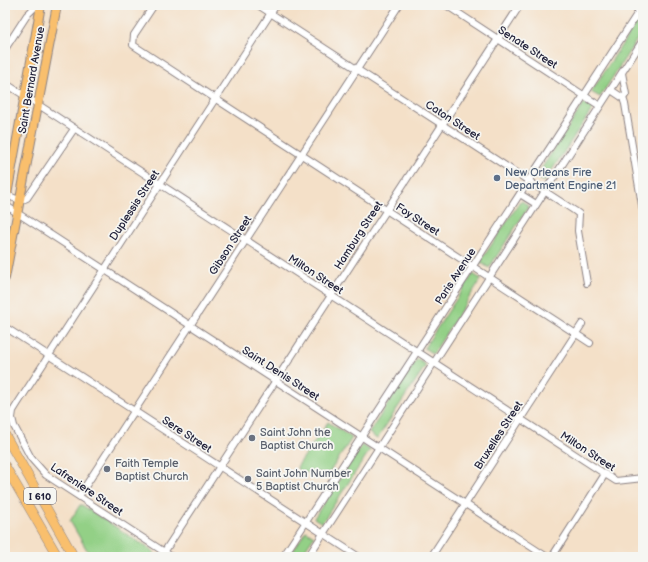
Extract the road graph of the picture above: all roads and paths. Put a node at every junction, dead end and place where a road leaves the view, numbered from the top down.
1 (37, 5) edge
2 (41, 5) edge
3 (57, 5) edge
4 (154, 5) edge
5 (258, 5) edge
6 (276, 5) edge
7 (399, 5) edge
8 (446, 5) edge
9 (520, 5) edge
10 (632, 5) edge
11 (642, 9) edge
12 (271, 13) junction
13 (498, 39) junction
14 (643, 40) edge
15 (5, 48) edge
16 (356, 69) junction
17 (622, 74) junction
18 (5, 83) edge
19 (611, 90) junction
20 (25, 96) junction
21 (584, 96) junction
22 (215, 98) junction
23 (623, 98) junction
24 (38, 104) junction
25 (600, 106) junction
26 (442, 125) junction
27 (74, 129) junction
28 (301, 155) junction
29 (528, 181) junction
30 (159, 184) junction
31 (545, 191) junction
32 (520, 194) junction
33 (7, 195) junction
34 (19, 200) junction
35 (536, 204) junction
36 (5, 206) edge
37 (386, 210) junction
38 (643, 210) edge
39 (16, 213) junction
40 (246, 240) junction
41 (472, 266) junction
42 (104, 270) junction
43 (489, 277) junction
44 (5, 278) edge
45 (587, 283) dead end
46 (331, 296) junction
47 (582, 324) dead end
48 (190, 326) junction
49 (5, 327) edge
50 (576, 334) junction
51 (590, 343) dead end
52 (417, 352) junction
53 (49, 355) junction
54 (434, 362) junction
55 (275, 381) junction
56 (134, 411) junction
57 (12, 418) joint
58 (520, 419) junction
59 (5, 435) edge
60 (361, 437) junction
61 (378, 448) junction
62 (5, 466) edge
63 (220, 467) junction
64 (605, 474) junction
65 (643, 478) edge
66 (79, 496) junction
67 (465, 504) junction
68 (306, 522) junction
69 (323, 534) junction
70 (163, 554) edge
71 (58, 557) edge
72 (74, 557) edge
73 (172, 557) edge
74 (283, 557) edge
75 (308, 557) edge
76 (359, 557) edge
77 (431, 557) edge
78 (547, 557) edge
79 (552, 557) edge

1 - 15 street
2 - 20 main road, Saint Bernard Avenue
3 - 24 main road, Saint Bernard Avenue
4 - 22 street, Foy Street
5 - 12 street, Caton Street
6 - 12 street, Duplessis Street
7 - 16 street, Gibson Street
8 - 13 street, Senate Street
9 - 13 street, Hamburg Street
10 - 11 street
11 - 21 street, Paris Avenue
12 - 16 street, Caton Street
12 - 22 street, Duplessis Street
13 - 21 street, Senate Street
13 - 26 street, Hamburg Street
14 - 17 street
16 - 26 street, Caton Street
16 - 28 street, Gibson Street
17 - 19 street
17 - 23 street
18 - 20 street, Milton Street
19 - 23 street
19 - 25 street
20 - 24 street, Milton Street
20 - 33 main road, Saint Bernard Avenue
21 - 25 street, Senate Street
21 - 29 street, Paris Avenue
22 - 28 street, Foy Street
22 - 30 street, Duplessis Street
23 - 38 street
24 - 27 street, Milton Street
24 - 34 main road, Saint Bernard Avenue
25 - 31 street
26 - 29 street, Caton Street
26 - 37 street, Hamburg Street
27 - 30 street, Milton Street
27 - 34 street
28 - 37 street, Foy Street
28 - 40 street, Gibson Street
29 - 31 street, Caton Street
29 - 32 street, Paris Avenue
30 - 40 street, Milton Street
30 - 42 street, Duplessis Street
31 - 35 street
31 - 45 street, Caton Street
32 - 35 street
32 - 41 street, Paris Avenue
33 - 34 street
33 - 36 main road, Saint Bernard Avenue
34 - 39 main road, Saint Bernard Avenue
35 - 43 street
36 - 39 street, Saint Denis Street
37 - 41 street, Foy Street
37 - 46 street, Hamburg Street
39 - 42 street, Saint Denis Street
39 - 44 main road, Saint Bernard Avenue
40 - 46 street, Milton Street
40 - 48 street, Gibson Street
41 - 43 street, Foy Street
41 - 52 street, Paris Avenue
42 - 48 street, Saint Denis Street
42 - 53 street, Duplessis Street
43 - 50 street, Foy Street
43 - 54 street
46 - 52 street, Milton Street
46 - 55 street, Hamburg Street
47 - 50 street, Bruxelles Street
48 - 55 street, Saint Denis Street
48 - 56 street, Gibson Street
49 - 53 street, Sere Street
50 - 51 street, Foy Street
50 - 58 street, Bruxelles Street
52 - 54 street, Milton Street
52 - 60 street, Paris Avenue
53 - 56 street, Sere Street
53 - 57 street, Duplessis Street
54 - 58 street, Milton Street
54 - 61 street
55 - 60 street, Saint Denis Street
55 - 63 street, Hamburg Street
56 - 63 street, Sere Street
56 - 66 street, Gibson Street
57 - 66 street, Lafreniere Street
58 - 64 street, Milton Street
58 - 67 street, Bruxelles Street
59 - 72 highway, I 610
60 - 61 street, Saint Denis Street
60 - 68 street, Paris Avenue
61 - 67 street, Saint Denis Street
61 - 69 street
62 - 71 highway, I 610
63 - 68 street, Sere Street
63 - 70 street, Hamburg Street
64 - 65 street, Milton Street
64 - 79 street
66 - 70 street, Lafreniere Street
67 - 77 street, Bruxelles Street
67 - 78 street, Saint Denis Street
68 - 69 street, Sere Street
68 - 74 street, Paris Avenue
69 - 75 street
69 - 76 street, Sere Street
70 - 73 street, Lafreniere Street

